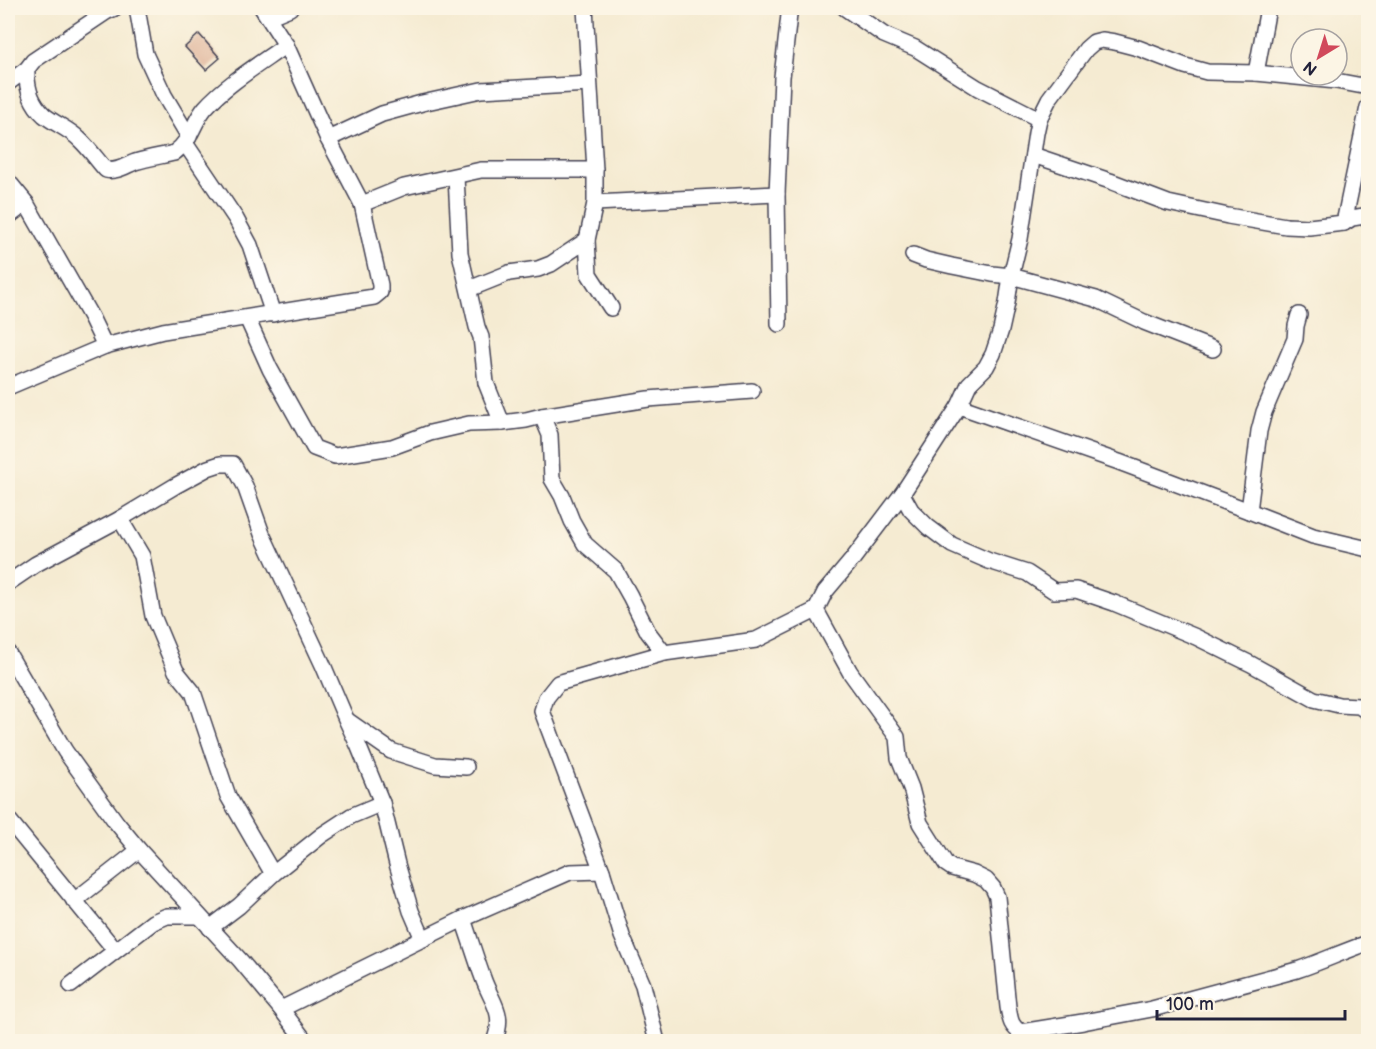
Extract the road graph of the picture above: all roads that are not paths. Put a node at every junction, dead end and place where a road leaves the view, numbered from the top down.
1 (137, 8) edge
2 (290, 8) edge
3 (585, 8) edge
4 (786, 8) edge
5 (845, 8) edge
6 (1268, 8) edge
7 (108, 9) edge
8 (265, 12) edge
9 (286, 45) junction
10 (27, 69) junction
11 (1256, 73) junction
12 (8, 83) edge
13 (589, 84) junction
14 (1364, 86) edge
15 (1368, 105) edge
16 (1040, 119) junction
17 (328, 139) junction
18 (187, 140) junction
19 (1033, 155) junction
20 (595, 170) junction
21 (456, 177) junction
22 (8, 181) edge
23 (777, 194) junction
24 (595, 202) junction
25 (26, 203) junction
26 (362, 204) junction
27 (8, 217) edge
28 (1368, 218) edge
29 (1344, 223) junction
30 (587, 240) junction
31 (913, 255) dead end
32 (1011, 276) junction
33 (469, 289) junction
34 (611, 308) dead end
35 (273, 314) junction
36 (1299, 315) dead end
37 (247, 318) junction
38 (779, 324) dead end
39 (105, 346) junction
40 (1213, 349) dead end
41 (8, 387) edge
42 (752, 391) dead end
43 (959, 406) junction
44 (542, 416) junction
45 (502, 423) junction
46 (902, 494) junction
47 (1249, 511) junction
48 (120, 519) junction
49 (1368, 549) edge
50 (8, 583) edge
51 (816, 610) junction
52 (664, 652) junction
53 (8, 653) edge
54 (1368, 712) edge
55 (346, 719) junction
56 (466, 767) dead end
57 (382, 803) junction
58 (8, 819) edge
59 (139, 850) junction
60 (602, 872) junction
61 (273, 874) junction
62 (74, 901) junction
63 (199, 916) junction
64 (463, 919) junction
65 (210, 928) junction
66 (423, 939) junction
67 (1368, 943) edge
68 (115, 950) junction
69 (70, 984) dead end
70 (281, 1009) junction
71 (306, 1041) edge
72 (494, 1041) edge
73 (657, 1041) edge

1 - 18 street
2 - 8 street
3 - 13 street
4 - 23 street
5 - 16 street
6 - 11 street
7 - 10 street
8 - 9 street
9 - 17 street
9 - 18 street
10 - 12 street
10 - 18 street
11 - 14 street
11 - 16 street
13 - 17 street
13 - 20 street
14 - 15 street
15 - 29 street
16 - 19 street
17 - 26 street
18 - 35 street
19 - 29 street
19 - 32 street
20 - 21 street
20 - 24 street
21 - 26 street
21 - 33 street
22 - 25 street
23 - 24 street
23 - 38 street
24 - 30 street
25 - 27 street
25 - 39 street
26 - 35 street
28 - 29 street
30 - 33 street
30 - 34 street
31 - 32 street
32 - 40 street
32 - 43 street
33 - 45 street
35 - 37 street
36 - 47 street
37 - 39 street
37 - 45 street
39 - 41 street
42 - 44 street
43 - 46 street
43 - 47 street
44 - 45 street
44 - 52 street
46 - 51 street
46 - 54 street
47 - 49 street
48 - 50 street
48 - 55 street
48 - 61 street
51 - 52 street
51 - 67 street
52 - 60 street
53 - 59 street
55 - 56 street
55 - 57 street
57 - 61 street
57 - 66 street
58 - 62 street
59 - 62 street
59 - 63 street
60 - 64 street
60 - 73 street
61 - 65 street
62 - 68 street
63 - 65 street
63 - 68 street
64 - 66 street
64 - 72 street
65 - 70 street
66 - 70 street
68 - 69 street
70 - 71 street

